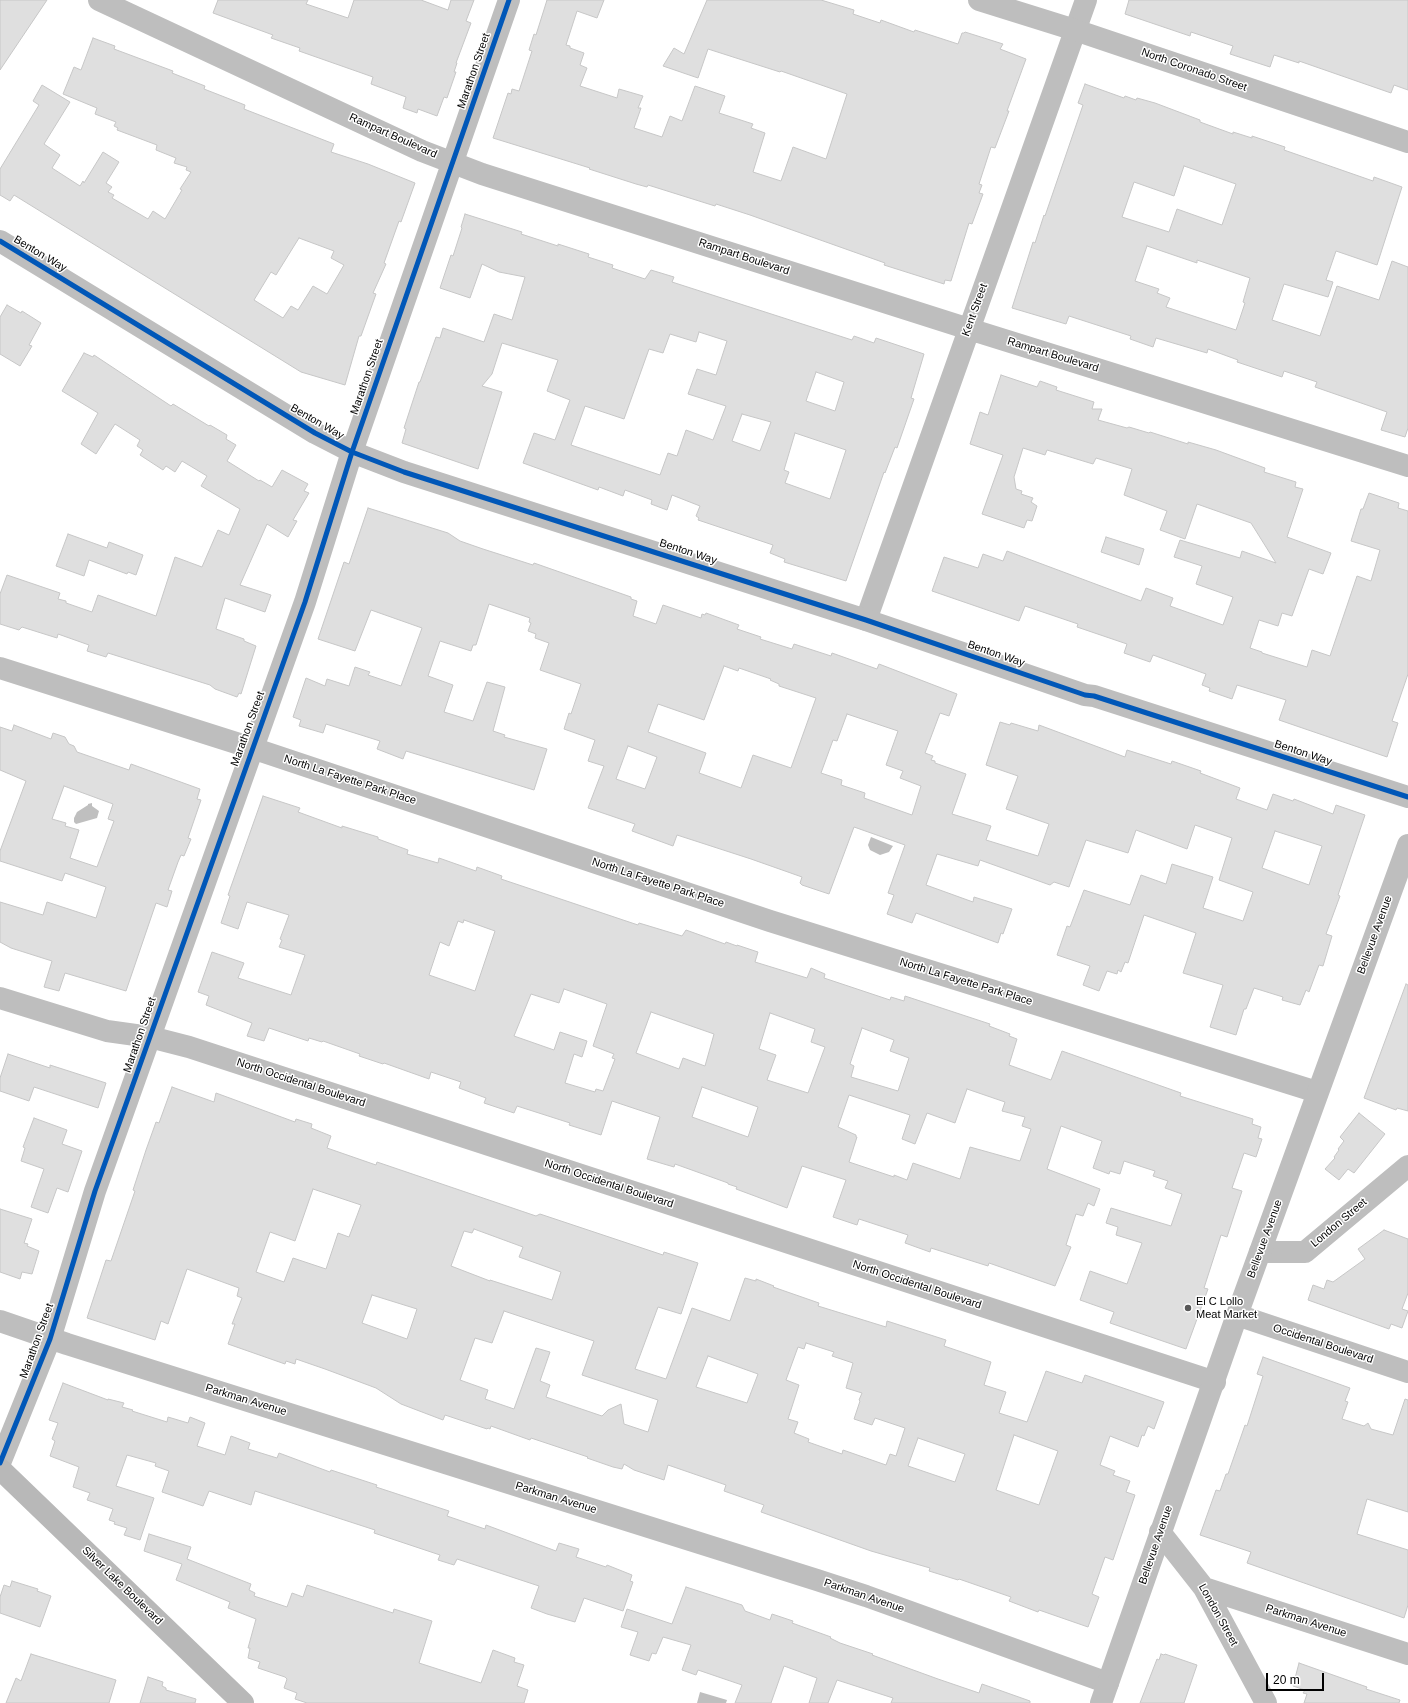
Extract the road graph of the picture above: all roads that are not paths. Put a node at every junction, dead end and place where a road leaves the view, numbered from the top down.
1 (99, 0) edge
2 (509, 0) edge
3 (979, 0) edge
4 (1086, 0) edge
5 (1075, 30) junction
6 (1408, 142) edge
7 (453, 163) junction
8 (0, 241) edge
9 (969, 329) junction
10 (352, 452) junction
11 (1408, 466) edge
12 (866, 620) junction
13 (0, 668) edge
14 (252, 748) junction
15 (1408, 797) edge
16 (1408, 845) edge
17 (0, 998) edge
18 (150, 1037) junction
19 (1317, 1092) junction
20 (1408, 1166) edge
21 (1260, 1252) junction
22 (1237, 1315) junction
23 (0, 1321) edge
24 (50, 1339) junction
25 (1408, 1372) edge
26 (1215, 1382) junction
27 (0, 1463) edge
28 (0, 1469) edge
29 (1160, 1532) junction
30 (1204, 1588) junction
31 (1408, 1654) edge
32 (1104, 1693) edge
33 (243, 1703) edge
34 (1266, 1703) edge

1 - 7 street, Rampart Boulevard
2 - 7 street, Marathon Street
3 - 5 street, North Coronado Street
4 - 5 street, Kent Street
5 - 6 street, North Coronado Street
5 - 9 street, Kent Street
7 - 9 street, Rampart Boulevard
7 - 10 street, Marathon Street
8 - 10 street, Benton Way
9 - 11 street, Rampart Boulevard
9 - 12 street, Kent Street
10 - 12 street, Benton Way
10 - 14 street, Marathon Street
12 - 15 street, Benton Way
13 - 14 street, North La Fayette Park Place
14 - 18 street, Marathon Street
14 - 19 street, North La Fayette Park Place
16 - 19 street, Bellevue Avenue
17 - 18 street, North Occidental Boulevard
18 - 24 street, Marathon Street
18 - 26 street, North Occidental Boulevard
19 - 21 street, Bellevue Avenue
20 - 21 street, London Street
21 - 22 street, Bellevue Avenue
22 - 25 street, Occidental Boulevard
22 - 26 street, Bellevue Avenue
23 - 24 street, Parkman Avenue
24 - 27 street, Marathon Street
24 - 32 street, Parkman Avenue
26 - 29 street, Bellevue Avenue
28 - 33 main road, Silver Lake Boulevard
29 - 30 street, London Street
29 - 32 street, Bellevue Avenue
30 - 31 street, Parkman Avenue
30 - 34 street, London Street

